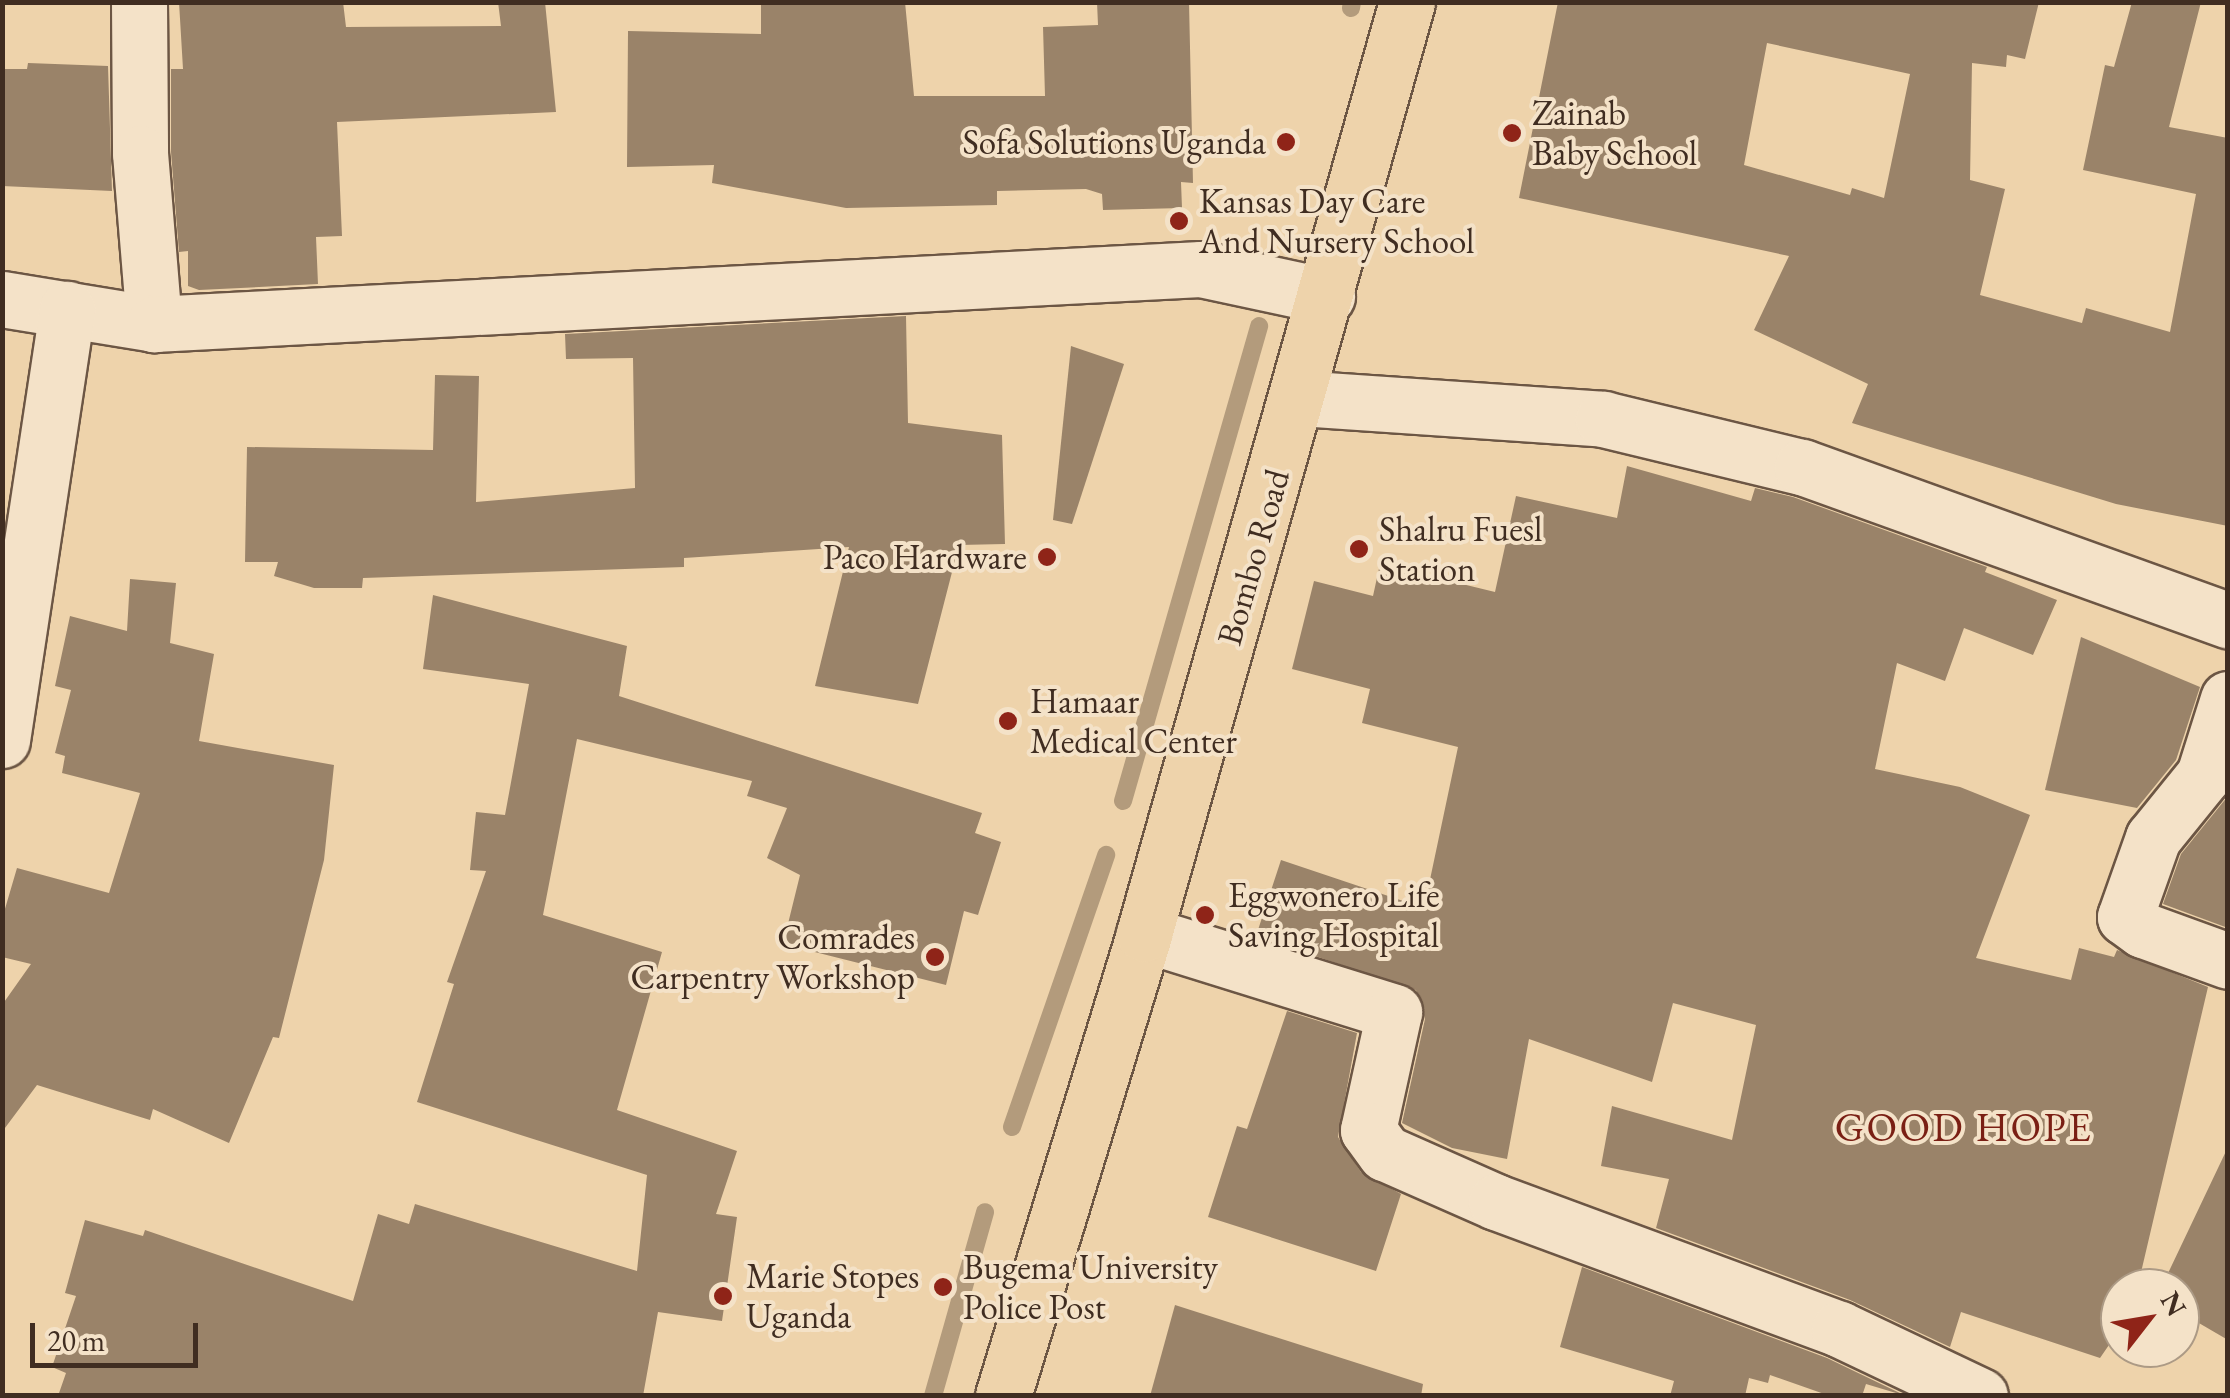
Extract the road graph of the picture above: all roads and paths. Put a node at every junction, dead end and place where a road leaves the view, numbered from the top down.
1 (139, 2) edge
2 (1407, 2) edge
3 (1327, 296) junction
4 (2, 298) edge
5 (66, 310) junction
6 (154, 324) junction
7 (1298, 398) junction
8 (2228, 620) edge
9 (2228, 698) edge
10 (2, 740) edge
11 (1144, 934) junction
12 (2228, 961) edge
13 (1003, 1396) edge
14 (1980, 1396) edge

1 - 6 street
2 - 3 main road, Bombo Road
3 - 6 street
3 - 7 main road, Bombo Road
4 - 5 street
5 - 6 street
5 - 10 street
7 - 8 street
7 - 11 main road, Bombo Road
9 - 12 street
11 - 13 main road, Bombo Road
11 - 14 street

